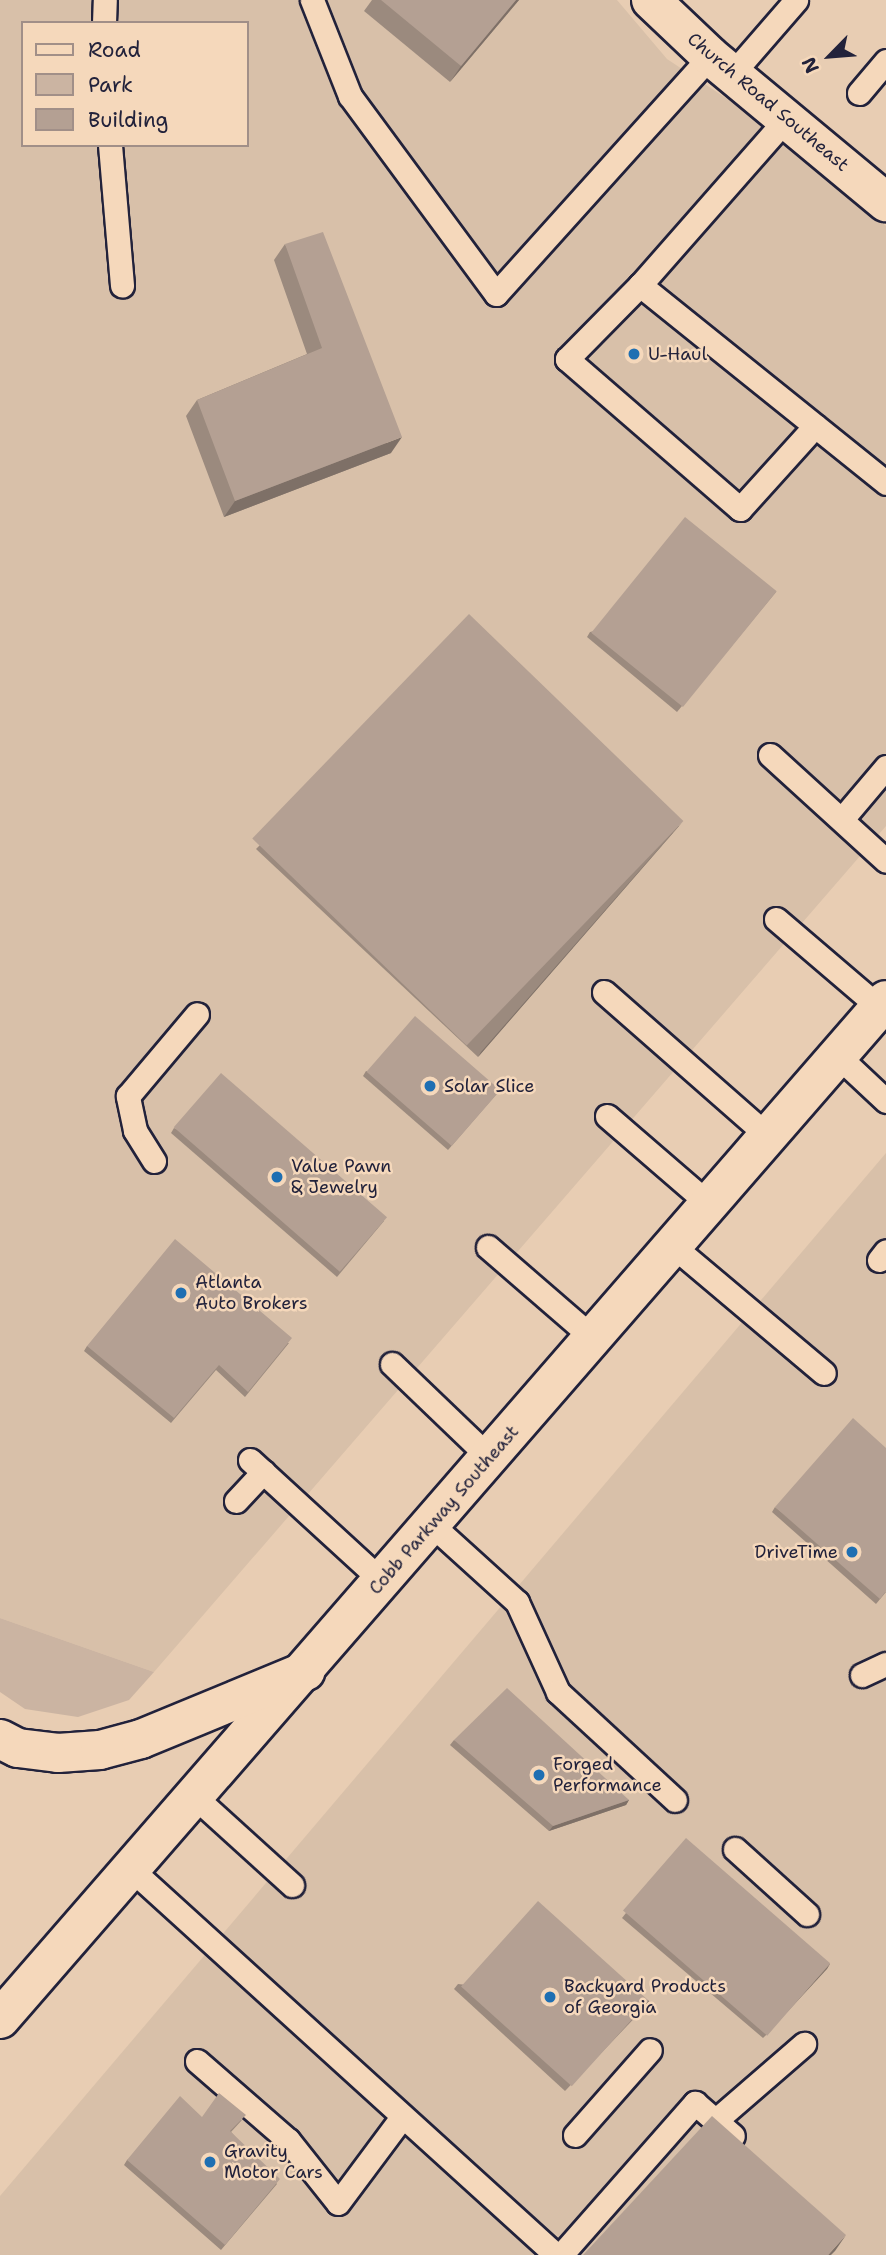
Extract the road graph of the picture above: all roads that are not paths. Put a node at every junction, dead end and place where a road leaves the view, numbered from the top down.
1 (105, 0) edge
2 (312, 0) edge
3 (651, 0) edge
4 (796, 0) edge
5 (104, 21) edge
6 (886, 61) edge
7 (721, 65) junction
8 (859, 93) dead end
9 (786, 119) junction
10 (110, 147) edge
11 (886, 202) edge
12 (122, 285) dead end
13 (640, 285) junction
14 (815, 426) junction
15 (886, 483) edge
16 (770, 755) dead end
17 (886, 767) edge
18 (842, 819) junction
19 (886, 861) edge
20 (776, 919) dead end
21 (604, 992) dead end
22 (883, 1004) edge
23 (197, 1014) dead end
24 (838, 1056) junction
25 (886, 1101) edge
26 (607, 1116) dead end
27 (768, 1136) junction
28 (154, 1161) dead end
29 (709, 1204) junction
30 (673, 1246) junction
31 (488, 1247) dead end
32 (593, 1338) junction
33 (392, 1364) dead end
34 (824, 1373) dead end
35 (490, 1458) junction
36 (236, 1501) dead end
37 (432, 1525) junction
38 (383, 1582) junction
39 (886, 1664) edge
40 (306, 1671) junction
41 (862, 1675) dead end
42 (0, 1739) edge
43 (195, 1797) junction
44 (675, 1800) dead end
45 (735, 1849) dead end
46 (132, 1870) junction
47 (292, 1885) dead end
48 (807, 1914) dead end
49 (0, 2019) edge
50 (804, 2044) dead end
51 (650, 2050) dead end
52 (197, 2061) dead end
53 (402, 2116) junction
54 (716, 2121) junction
55 (575, 2135) dead end
56 (755, 2156) edge
57 (558, 2255) edge

1 - 5 lane
2 - 7 lane
3 - 7 main road, Church Road Southeast
4 - 7 lane
6 - 8 lane
7 - 9 main road, Church Road Southeast
9 - 11 main road, Church Road Southeast
9 - 13 lane
10 - 12 lane
13 - 14 lane
13 - 14 lane
14 - 15 lane
16 - 18 lane
17 - 18 lane
18 - 19 lane
20 - 22 lane
21 - 27 lane
22 - 24 main road, Cobb Parkway Southeast
23 - 28 lane
24 - 25 lane
24 - 27 main road, Cobb Parkway Southeast
26 - 29 lane
27 - 29 main road, Cobb Parkway Southeast
29 - 30 main road, Cobb Parkway Southeast
30 - 32 main road, Cobb Parkway Southeast
30 - 34 lane
31 - 32 lane
32 - 35 main road, Cobb Parkway Southeast
33 - 35 lane
35 - 37 main road, Cobb Parkway Southeast
36 - 38 lane
37 - 38 main road, Cobb Parkway Southeast
37 - 44 lane
38 - 40 main road, Cobb Parkway Southeast
39 - 41 lane
40 - 42 main road
40 - 43 main road, Cobb Parkway Southeast
43 - 46 main road, Cobb Parkway Southeast
43 - 47 lane
45 - 48 lane
46 - 49 main road, Cobb Parkway Southeast
46 - 53 lane
50 - 54 lane
51 - 55 lane
52 - 53 lane
53 - 57 lane
54 - 56 lane
54 - 57 lane

